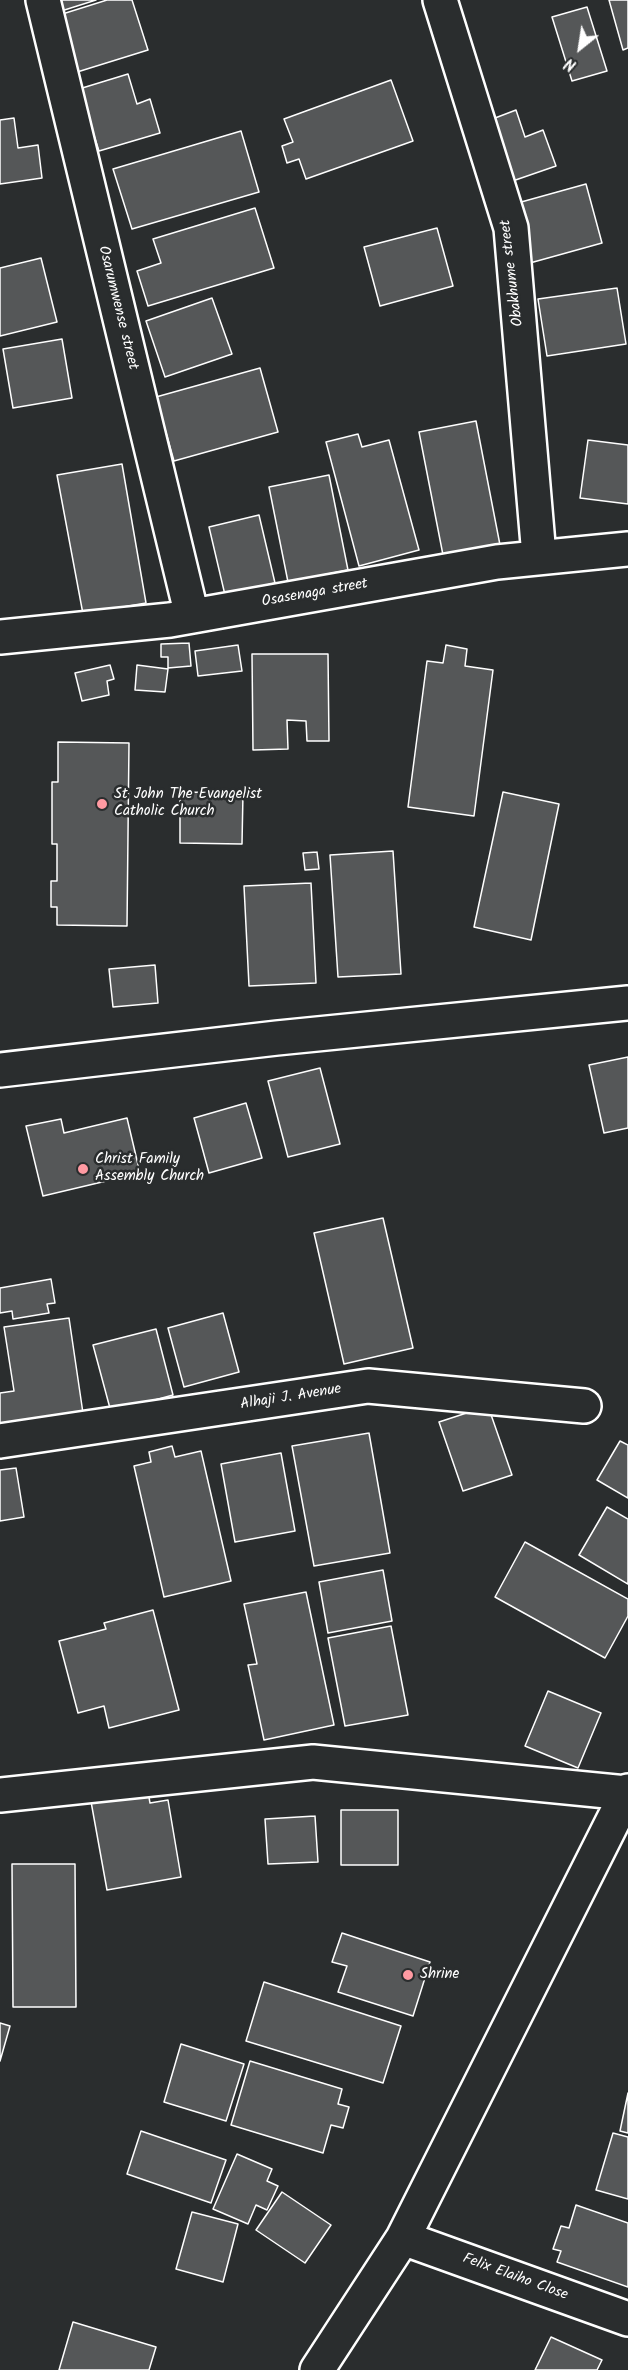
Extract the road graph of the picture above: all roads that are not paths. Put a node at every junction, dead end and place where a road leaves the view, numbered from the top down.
1 (43, 0) edge
2 (440, 0) edge
3 (628, 549) edge
4 (539, 556) junction
5 (192, 616) junction
6 (0, 637) edge
7 (628, 1003) edge
8 (0, 1070) edge
9 (584, 1406) dead end
10 (0, 1441) edge
11 (628, 1792) edge
12 (0, 1795) edge
13 (403, 2238) junction
14 (628, 2319) edge
15 (317, 2370) edge

1 - 5 street, Osarumwense street
2 - 4 street, Obakhume street
3 - 4 street, Osasenaga street
4 - 5 street, Osasenaga street
5 - 6 street, Osasenaga street
7 - 8 street
9 - 10 street, Alhaji J. Avenue
11 - 12 street
11 - 13 street
13 - 14 street, Felix Elaiho Close
13 - 15 street

